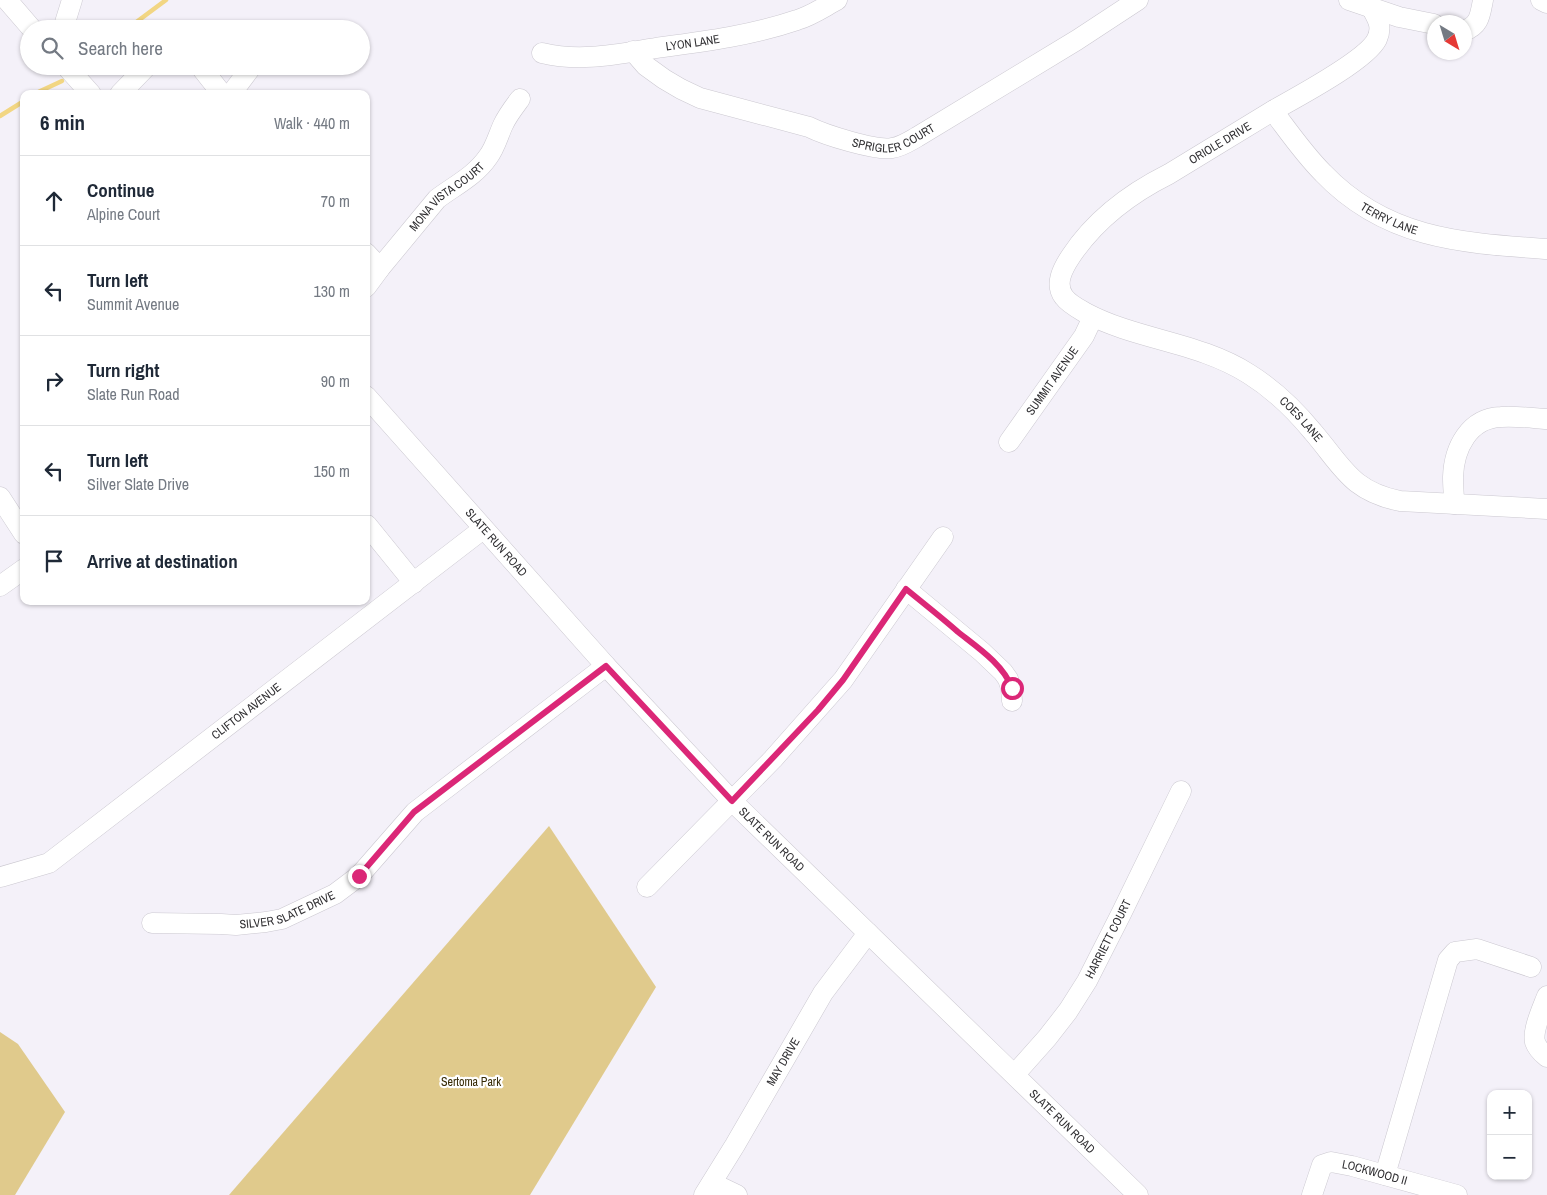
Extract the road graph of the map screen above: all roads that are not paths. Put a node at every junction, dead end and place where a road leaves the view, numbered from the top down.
1 (7, 0) edge
2 (72, 0) edge
3 (837, 0) edge
4 (1138, 0) edge
5 (1350, 0) edge
6 (1483, 0) edge
7 (1541, 0) edge
8 (1547, 4) edge
9 (1371, 7) junction
10 (24, 20) edge
11 (66, 20) edge
12 (1427, 23) edge
13 (1472, 27) edge
14 (633, 52) junction
15 (542, 53) dead end
16 (74, 75) edge
17 (138, 75) edge
18 (207, 75) edge
19 (245, 75) edge
20 (87, 90) edge
21 (124, 90) edge
22 (219, 90) edge
23 (234, 90) edge
24 (520, 99) dead end
25 (1273, 111) junction
26 (1547, 249) edge
27 (370, 257) edge
28 (380, 268) junction
29 (370, 282) edge
30 (1060, 289) joint
31 (1093, 316) junction
32 (370, 401) edge
33 (1547, 419) edge
34 (1009, 442) dead end
35 (0, 497) edge
36 (1454, 504) junction
37 (1547, 509) edge
38 (20, 528) edge
39 (483, 528) junction
40 (370, 529) edge
41 (943, 537) dead end
42 (20, 572) edge
43 (414, 584) junction
44 (0, 586) edge
45 (906, 589) junction
46 (606, 666) junction
47 (1012, 701) dead end
48 (1181, 792) dead end
49 (732, 801) junction
50 (1, 877) dead end
51 (647, 887) dead end
52 (152, 923) dead end
53 (868, 933) junction
54 (1531, 967) dead end
55 (1547, 996) edge
56 (1547, 1057) edge
57 (1014, 1074) junction
58 (1384, 1175) junction
59 (708, 1189) edge
60 (737, 1195) edge
61 (1138, 1195) edge
62 (1312, 1195) edge
63 (1457, 1195) edge

1 - 10 street
2 - 11 street
3 - 14 street, LYON LANE
4 - 14 street, SPRIGLER COURT
5 - 9 street
6 - 13 street
7 - 8 street
9 - 12 street
9 - 25 street, ORIOLE DRIVE
14 - 15 street, LYON LANE
16 - 20 street
17 - 21 street
18 - 22 street
19 - 23 street
24 - 28 street, MONA VISTA COURT
25 - 26 street, TERRY LANE
25 - 30 street, ORIOLE DRIVE
27 - 28 street
28 - 29 street, MONA VISTA COURT
30 - 31 street, COES LANE
31 - 34 street, SUMMIT AVENUE
31 - 36 street, COES LANE
32 - 39 street, SLATE RUN ROAD
33 - 36 street
35 - 38 street
36 - 37 street, COES LANE
39 - 43 street, CLIFTON AVENUE
39 - 46 street, SLATE RUN ROAD
40 - 43 street
41 - 45 street
42 - 44 street
43 - 50 street, CLIFTON AVENUE
45 - 47 street
45 - 49 street
46 - 49 street, SLATE RUN ROAD
46 - 52 street, SILVER SLATE DRIVE
48 - 57 street, HARRIETT COURT
49 - 51 street
49 - 53 street, SLATE RUN ROAD
53 - 57 street, SLATE RUN ROAD
53 - 59 street, MAY DRIVE
54 - 58 street
55 - 56 street
57 - 61 street, SLATE RUN ROAD
58 - 62 street, LOCKWOOD II
58 - 63 street, LOCKWOOD II
59 - 60 street

